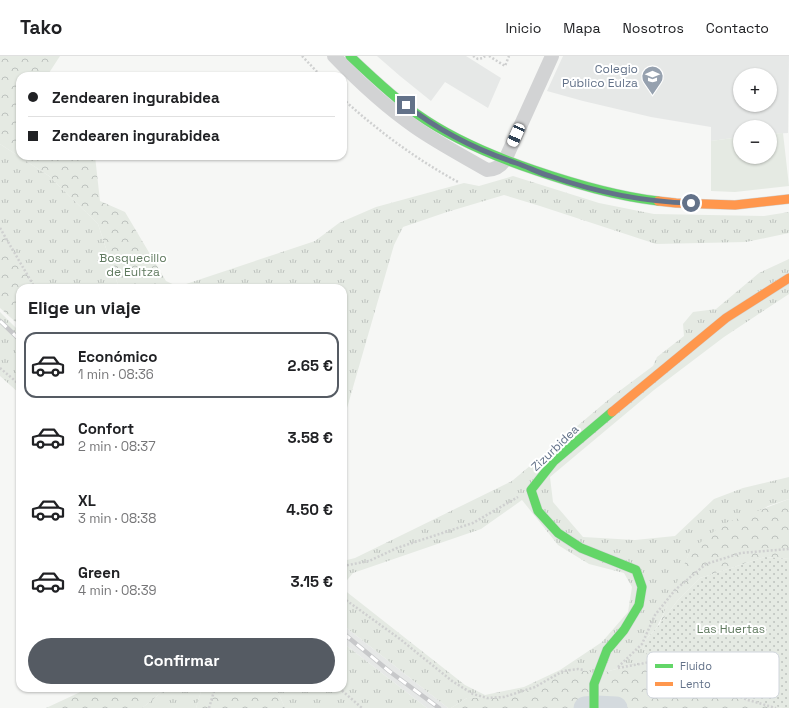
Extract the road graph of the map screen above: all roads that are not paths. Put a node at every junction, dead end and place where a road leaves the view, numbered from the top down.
1 (334, 56) edge
2 (350, 56) edge
3 (552, 56) edge
4 (505, 160) junction
5 (789, 199) edge
6 (789, 278) edge
7 (594, 708) edge

1 - 4 street
2 - 4 street
3 - 4 street
4 - 5 street
6 - 7 street, Zizurbidea

